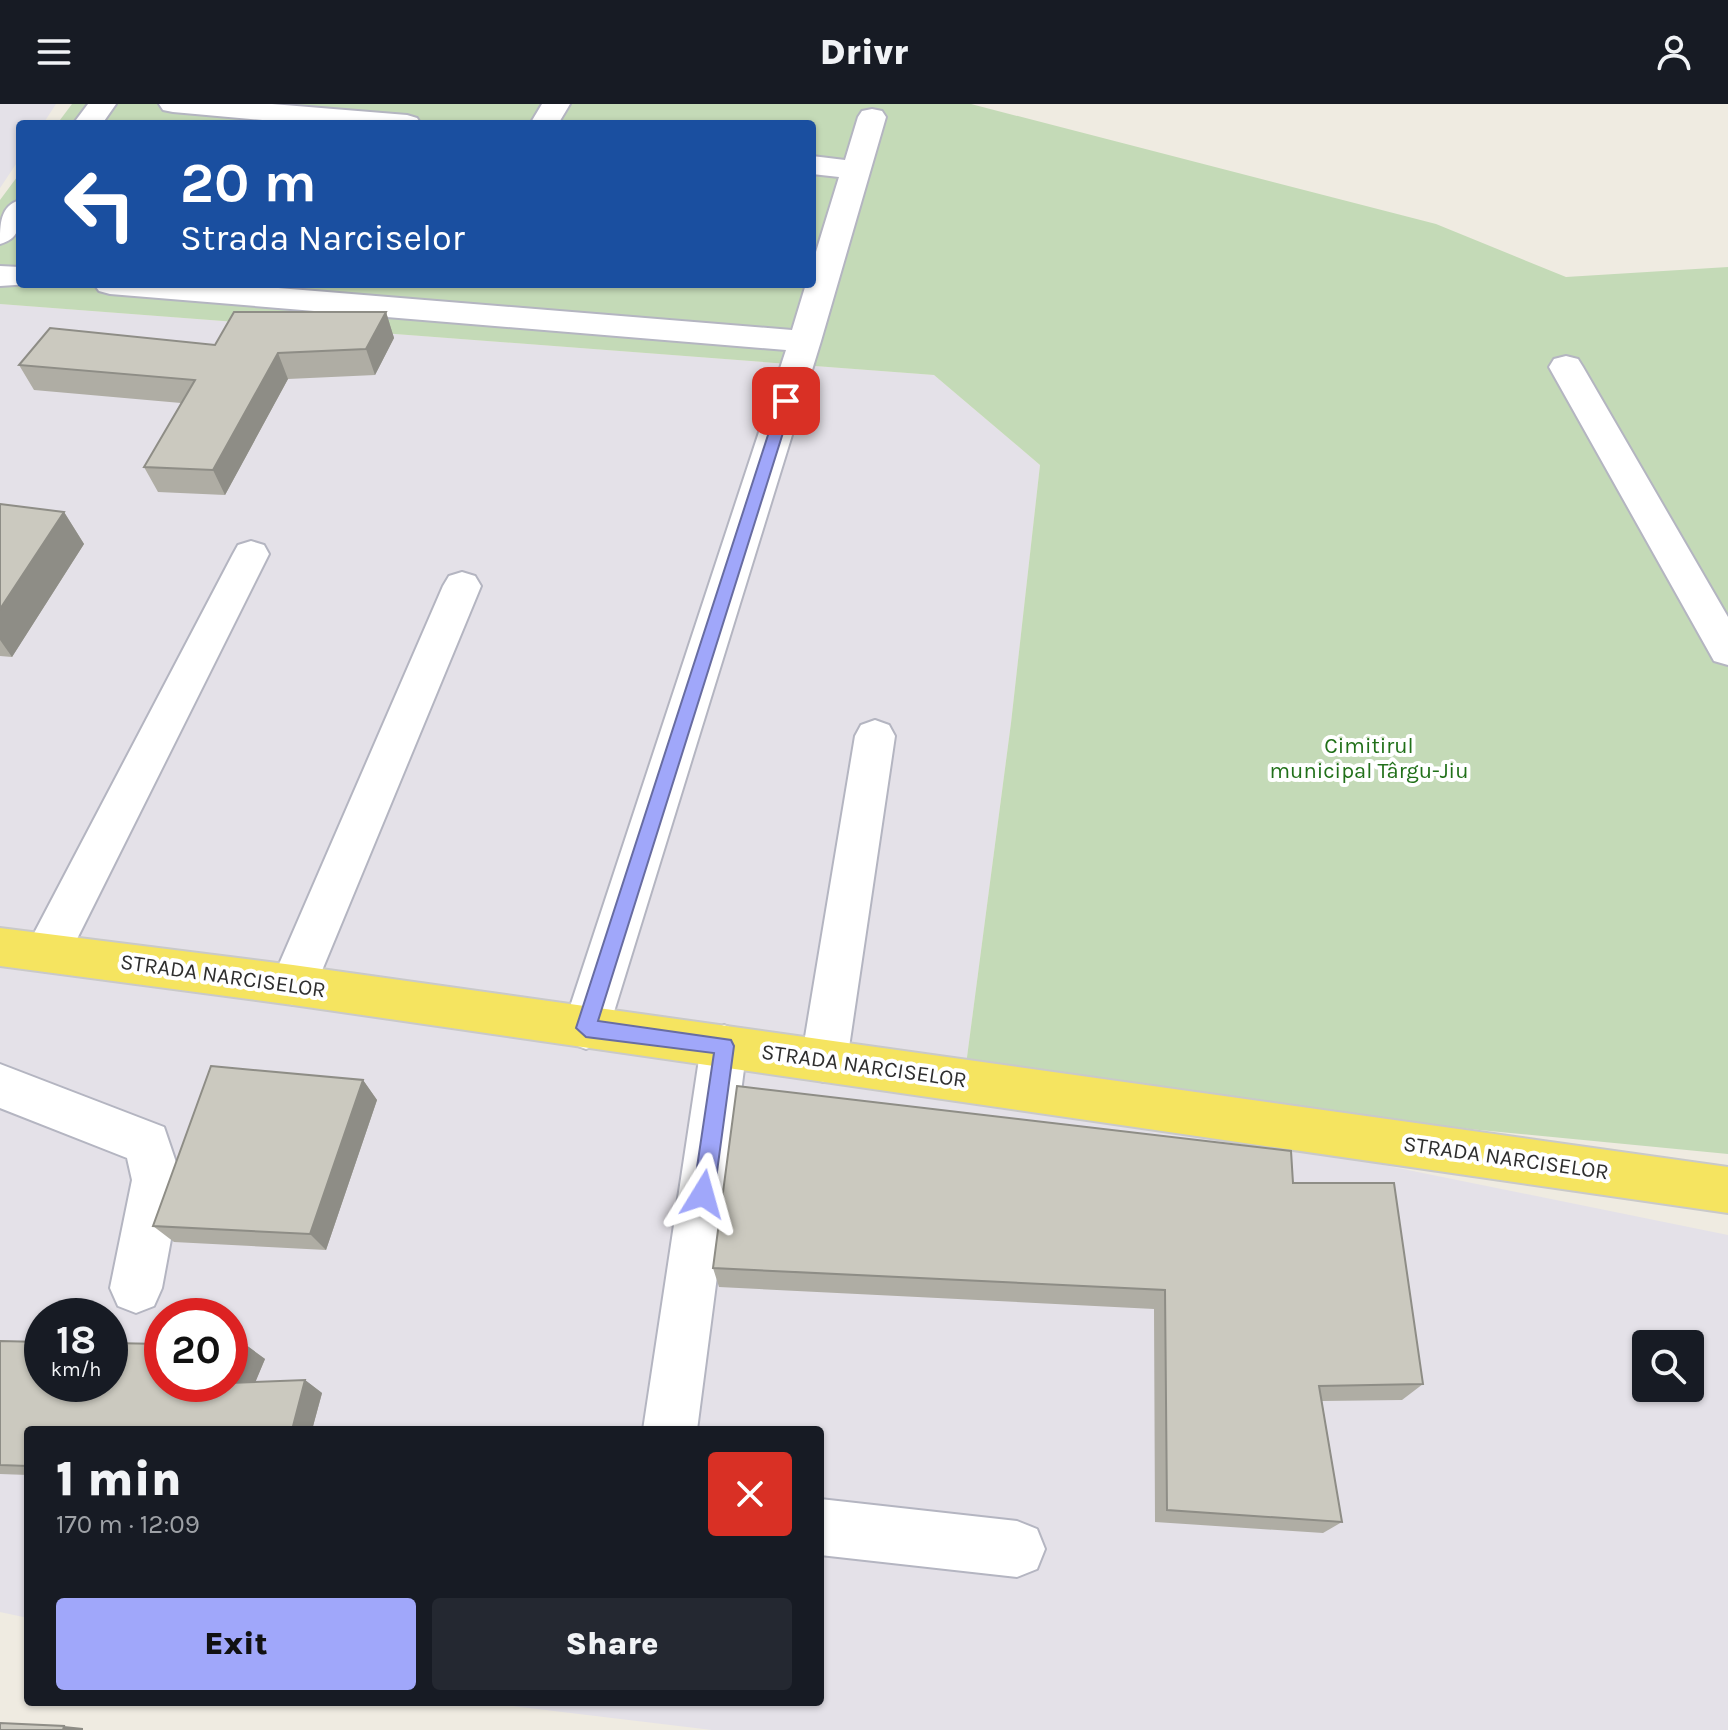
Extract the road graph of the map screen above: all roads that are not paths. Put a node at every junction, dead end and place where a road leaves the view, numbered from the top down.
1 (173, 104) edge
2 (872, 117) dead end
3 (360, 120) edge
4 (816, 165) edge
5 (857, 170) junction
6 (16, 214) edge
7 (0, 235) edge
8 (217, 288) edge
9 (459, 297) edge
10 (805, 341) junction
11 (1566, 367) dead end
12 (251, 554) dead end
13 (462, 586) dead end
14 (1728, 651) edge
15 (875, 736) dead end
16 (0, 947) edge
17 (47, 953) junction
18 (293, 985) junction
19 (586, 1028) junction
20 (724, 1046) junction
21 (824, 1061) junction
22 (0, 1086) edge
23 (1728, 1190) edge
24 (136, 1288) dead end
25 (671, 1426) edge
26 (824, 1527) edge
27 (1017, 1549) dead end

1 - 3 lane
2 - 5 lane
4 - 5 lane
5 - 10 lane
6 - 7 lane
8 - 9 lane
9 - 10 lane
10 - 19 lane
11 - 14 lane
12 - 17 lane
13 - 18 lane
15 - 21 lane
16 - 17 main road, STRADA NARCISELOR
17 - 18 main road, STRADA NARCISELOR
18 - 19 main road, STRADA NARCISELOR
19 - 20 main road, STRADA NARCISELOR
20 - 21 main road, STRADA NARCISELOR
20 - 25 lane
21 - 23 main road, STRADA NARCISELOR
22 - 24 lane
26 - 27 lane

